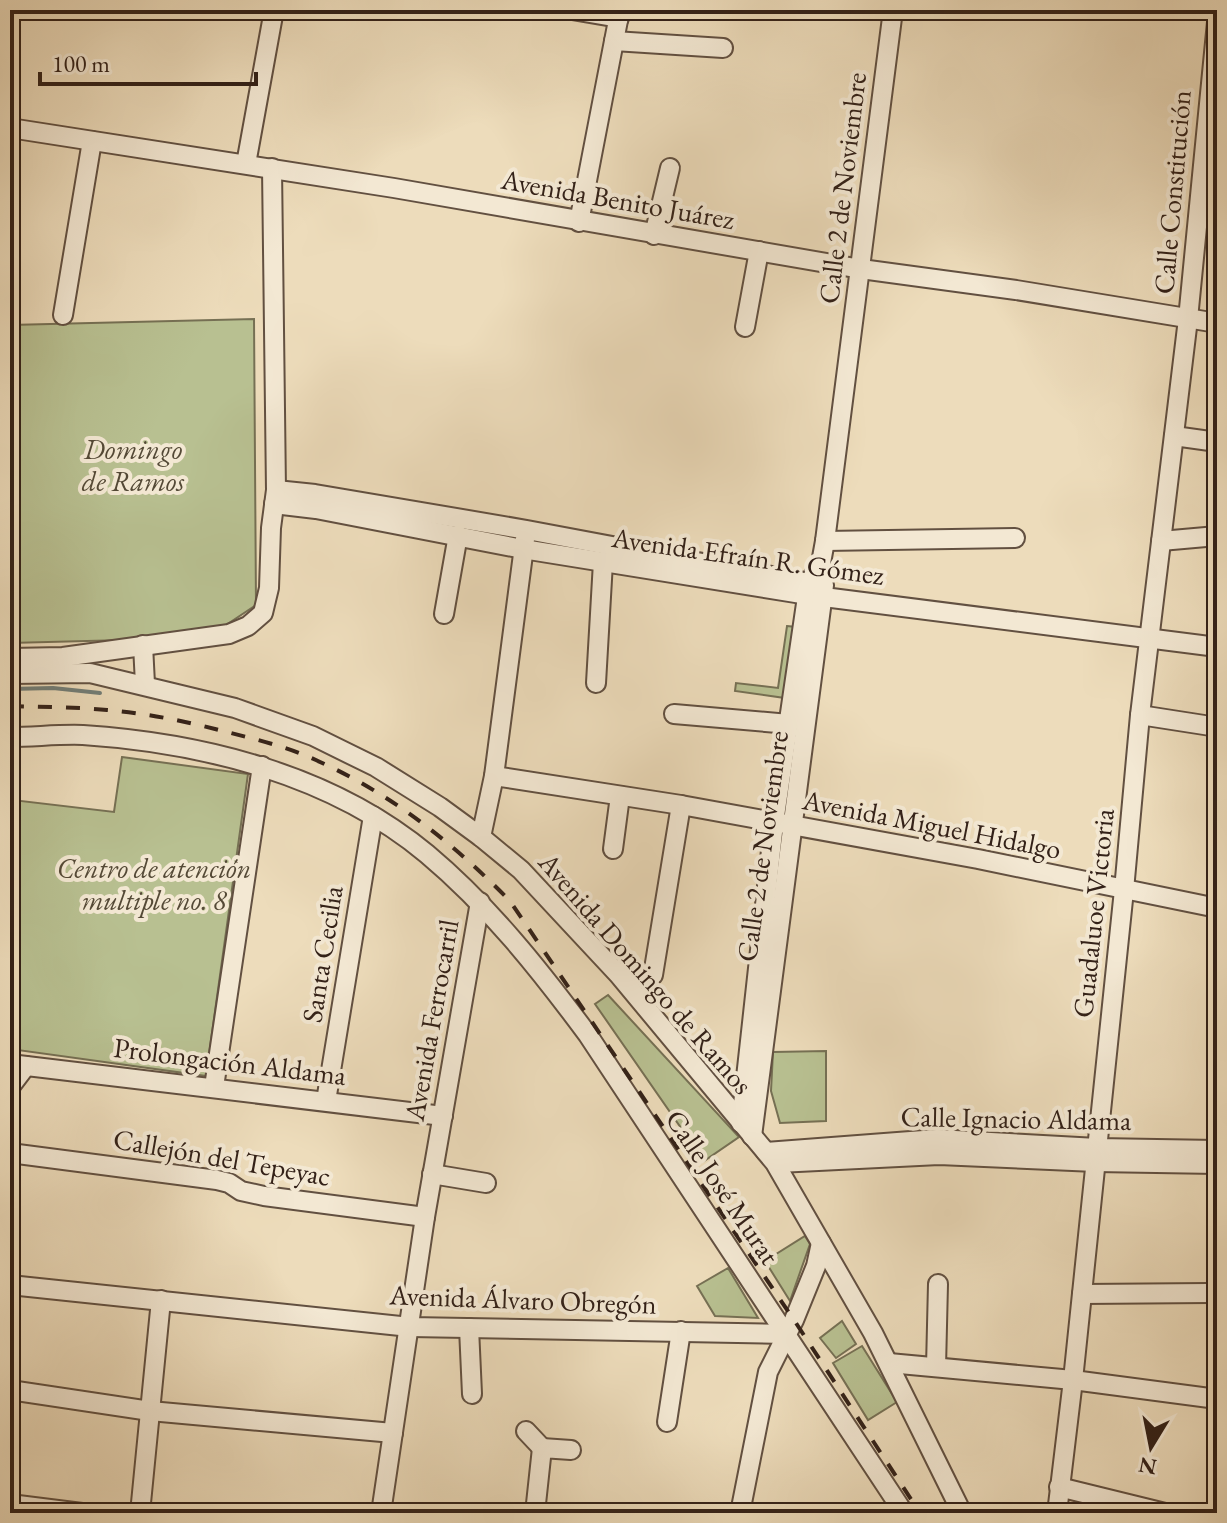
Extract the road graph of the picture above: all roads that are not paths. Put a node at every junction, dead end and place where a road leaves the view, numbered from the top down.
1 (274, 10) edge
2 (572, 10) edge
3 (893, 10) edge
4 (619, 14) edge
5 (1217, 28) edge
6 (614, 41) junction
7 (723, 48) dead end
8 (10, 128) edge
9 (92, 141) junction
10 (246, 164) junction
11 (272, 168) junction
12 (670, 168) dead end
13 (579, 222) junction
14 (654, 235) junction
15 (759, 251) junction
16 (861, 269) junction
17 (63, 315) dead end
18 (1188, 319) junction
19 (1217, 323) edge
20 (745, 327) dead end
21 (1174, 436) junction
22 (1217, 442) edge
23 (275, 497) junction
24 (527, 530) junction
25 (458, 535) junction
26 (1217, 536) edge
27 (1015, 538) dead end
28 (825, 541) junction
29 (1161, 541) junction
30 (523, 549) junction
31 (603, 562) junction
32 (816, 590) junction
33 (444, 614) dead end
34 (1149, 638) junction
35 (143, 645) junction
36 (1217, 647) edge
37 (10, 658) edge
38 (64, 665) junction
39 (10, 674) edge
40 (596, 683) dead end
41 (145, 684) junction
42 (674, 714) dead end
43 (1140, 715) junction
44 (789, 724) junction
45 (1217, 727) edge
46 (10, 737) edge
47 (262, 766) junction
48 (494, 776) junction
49 (620, 796) junction
50 (681, 805) junction
51 (373, 816) junction
52 (783, 825) junction
53 (481, 837) junction
54 (613, 849) dead end
55 (1124, 890) junction
56 (480, 902) junction
57 (1217, 908) edge
58 (653, 975) dead end
59 (18, 1065) edge
60 (751, 1086) junction
61 (10, 1087) edge
62 (214, 1087) junction
63 (720, 1098) junction
64 (326, 1101) junction
65 (443, 1116) junction
66 (747, 1130) junction
67 (1217, 1150) edge
68 (10, 1153) edge
69 (1096, 1155) junction
70 (770, 1158) junction
71 (1217, 1164) edge
72 (432, 1174) junction
73 (486, 1183) dead end
74 (425, 1217) junction
75 (821, 1243) junction
76 (938, 1284) dead end
77 (10, 1285) edge
78 (1209, 1293) dead end
79 (1082, 1294) junction
80 (161, 1300) junction
81 (410, 1327) junction
82 (469, 1328) junction
83 (681, 1331) junction
84 (786, 1334) junction
85 (889, 1363) junction
86 (936, 1367) junction
87 (1073, 1380) junction
88 (10, 1390) edge
89 (472, 1394) dead end
90 (1217, 1399) edge
91 (150, 1411) junction
92 (667, 1422) dead end
93 (526, 1431) dead end
94 (393, 1433) junction
95 (542, 1448) junction
96 (571, 1450) dead end
97 (1059, 1487) junction
98 (10, 1504) edge
99 (82, 1513) edge
100 (140, 1513) edge
101 (381, 1513) edge
102 (535, 1513) edge
103 (740, 1513) edge
104 (904, 1513) edge
105 (962, 1513) edge
106 (1057, 1513) edge
107 (1165, 1513) edge

1 - 10 street
2 - 4 street
3 - 16 street, Calle 2 de Noviembre
4 - 6 street
5 - 18 street, Calle Constitución
6 - 7 street
6 - 13 street
8 - 9 street, Avenida Benito Juárez
9 - 10 street, Avenida Benito Juárez
9 - 17 street
10 - 11 street, Avenida Benito Juárez
11 - 13 street, Avenida Benito Juárez
11 - 23 street
12 - 14 street
13 - 14 street, Avenida Benito Juárez
14 - 15 street, Avenida Benito Juárez
15 - 16 street, Avenida Benito Juárez
15 - 20 street
16 - 18 street, Avenida Benito Juárez
16 - 28 street, Calle 2 de Noviembre
18 - 19 street, Avenida Benito Juárez
18 - 21 street, Guadaluoe Victoria
21 - 22 street
21 - 29 street, Guadaluoe Victoria
23 - 24 street, Avenida Efraín R. Gómez
23 - 25 street, Avenida Efraín R. Gómez
23 - 35 street
24 - 30 street
24 - 32 street, Avenida Efraín R. Gómez
25 - 30 street, Avenida Efraín R. Gómez
25 - 33 street
26 - 29 street
27 - 28 street
28 - 32 street, Calle 2 de Noviembre
29 - 34 street, Guadaluoe Victoria
30 - 31 street, Avenida Efraín R. Gómez
30 - 48 street
31 - 32 street, Avenida Efraín R. Gómez
31 - 40 street
32 - 34 street, Avenida Efraín R. Gómez
32 - 44 street, Calle 2 de Noviembre
32 - 52 street, Calle 2 de Noviembre
34 - 36 street, Avenida Efraín R. Gómez
34 - 43 street, Guadaluoe Victoria
35 - 38 street
35 - 41 street
37 - 38 street, Avenida Domingo de Ramos
38 - 39 street, Avenida Domingo de Ramos
38 - 41 street, Avenida Domingo de Ramos
41 - 53 street, Avenida Domingo de Ramos
42 - 44 street
43 - 45 street
43 - 55 street, Guadaluoe Victoria
44 - 52 street, Calle 2 de Noviembre
46 - 47 street, Avenida Ferrocarril
47 - 51 street, Avenida Ferrocarril
47 - 62 street
48 - 49 street, Avenida Miguel Hidalgo
48 - 53 street
49 - 50 street, Avenida Miguel Hidalgo
49 - 54 street
50 - 52 street, Avenida Miguel Hidalgo
50 - 58 street
51 - 56 street, Avenida Ferrocarril
51 - 64 street, Santa Cecilia
52 - 55 street, Avenida Miguel Hidalgo
52 - 60 street, Calle 2 de Noviembre
53 - 63 street, Avenida Domingo de Ramos
55 - 57 street, Avenida Miguel Hidalgo
55 - 69 street, Guadaluoe Victoria
56 - 65 street, Avenida Ferrocarril
56 - 84 street, Calle José Murat
59 - 61 street
59 - 62 street, Prolongación Aldama
60 - 63 street
60 - 66 street, Calle 2 de Noviembre
62 - 64 street, Prolongación Aldama
63 - 66 street, Avenida Domingo de Ramos
64 - 65 street, Prolongación Aldama
65 - 72 street, Avenida Ferrocarril
66 - 70 street, Avenida Domingo de Ramos
67 - 69 street, Calle Ignacio Aldama
68 - 74 street, Callejón del Tepeyac
69 - 70 street, Calle Ignacio Aldama
69 - 71 street, Calle Ignacio Aldama
69 - 79 street, Guadaluoe Victoria
70 - 75 street, Avenida Domingo de Ramos
72 - 73 street
72 - 74 street, Avenida Ferrocarril
74 - 81 street, Avenida Ferrocarril
75 - 84 street
75 - 85 street, Avenida Domingo de Ramos
76 - 86 street
77 - 80 street, Avenida Álvaro Obregón
78 - 79 street
79 - 87 street, Guadaluoe Victoria
80 - 81 street, Avenida Álvaro Obregón
80 - 91 street
81 - 82 street, Avenida Álvaro Obregón
81 - 94 street, Avenida Ferrocarril
82 - 83 street, Avenida Álvaro Obregón
82 - 89 street
83 - 84 street, Avenida Álvaro Obregón
83 - 92 street
84 - 103 street
84 - 104 street, Calle José Murat
85 - 86 street
85 - 105 street, Avenida Domingo de Ramos
86 - 87 street
87 - 90 street
87 - 97 street, Guadaluoe Victoria
88 - 91 street
91 - 94 street
91 - 100 street
93 - 95 street
94 - 101 street, Avenida Ferrocarril
95 - 96 street
95 - 102 street
97 - 106 street, Guadaluoe Victoria
97 - 107 street
98 - 99 street

